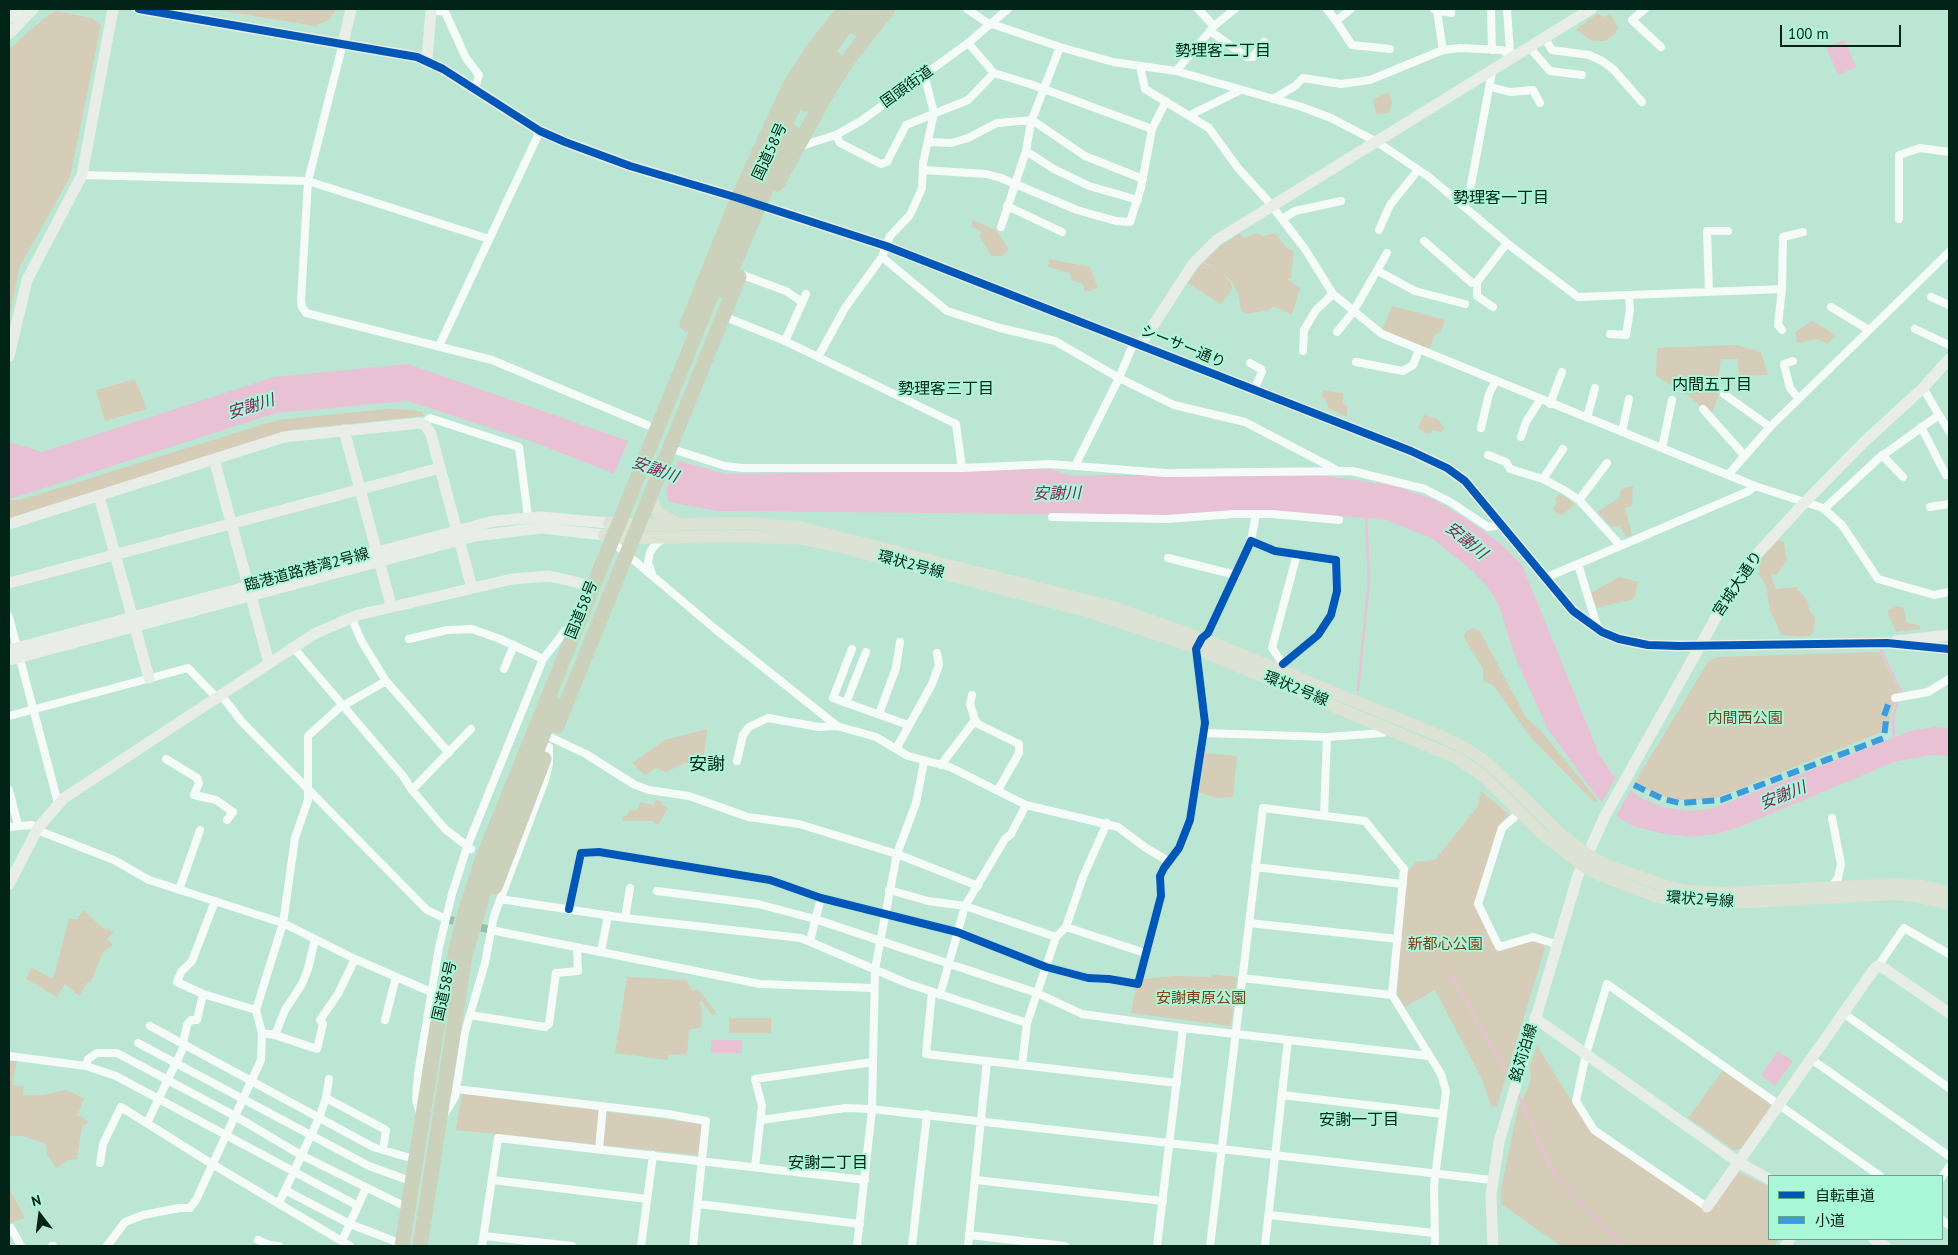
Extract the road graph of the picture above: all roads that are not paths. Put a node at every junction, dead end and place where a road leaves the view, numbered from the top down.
1 (18, 9) edge
2 (33, 9) edge
3 (113, 9) edge
4 (139, 9) edge
5 (352, 9) edge
6 (431, 9) edge
7 (845, 9) edge
8 (858, 9) edge
9 (872, 9) edge
10 (888, 9) edge
11 (967, 9) edge
12 (1008, 9) edge
13 (1198, 9) edge
14 (1236, 9) edge
15 (1327, 9) edge
16 (1351, 9) edge
17 (1451, 9) edge
18 (1491, 9) edge
19 (1507, 9) edge
20 (1591, 9) edge
21 (1645, 9) edge
22 (1436, 10) edge
23 (9, 18) edge
24 (1336, 20) junction
25 (992, 24) junction
26 (1212, 28) junction
27 (9, 34) edge
28 (1545, 39) junction
29 (1264, 42) dead end
30 (343, 43) junction
31 (968, 43) junction
32 (1060, 47) junction
33 (1661, 47) dead end
34 (1390, 48) dead end
35 (1530, 48) junction
36 (1443, 50) junction
37 (1492, 50) junction
38 (1512, 56) junction
39 (427, 60) junction
40 (1140, 66) junction
41 (1176, 70) junction
42 (1492, 72) junction
43 (994, 73) junction
44 (924, 74) junction
45 (1582, 75) dead end
46 (815, 77) junction
47 (1490, 87) junction
48 (475, 89) junction
49 (1045, 90) junction
50 (1241, 90) junction
51 (1273, 99) junction
52 (1166, 101) junction
53 (1642, 102) dead end
54 (1540, 103) dead end
55 (934, 113) junction
56 (1190, 115) junction
57 (1032, 120) junction
58 (1152, 129) junction
59 (540, 131) junction
60 (836, 135) junction
61 (929, 142) junction
62 (1377, 142) junction
63 (796, 147) junction
64 (1026, 152) junction
65 (1949, 152) edge
66 (923, 170) junction
67 (1418, 170) junction
68 (82, 175) junction
69 (1143, 179) junction
70 (308, 181) junction
71 (1014, 183) junction
72 (738, 198) junction
73 (1138, 200) junction
74 (1341, 201) dead end
75 (1461, 204) junction
76 (1007, 206) junction
77 (1271, 206) junction
78 (767, 208) junction
79 (1282, 219) junction
80 (1899, 219) dead end
81 (1000, 227) dead end
82 (1379, 230) dead end
83 (1728, 231) dead end
84 (1062, 232) dead end
85 (1803, 232) dead end
86 (489, 239) junction
87 (1424, 240) dead end
88 (1508, 243) junction
89 (884, 252) junction
90 (1949, 252) edge
91 (1387, 253) dead end
92 (1378, 271) junction
93 (740, 274) junction
94 (1477, 282) junction
95 (1782, 289) junction
96 (1709, 292) junction
97 (806, 294) dead end
98 (1333, 294) junction
99 (1629, 296) junction
100 (1931, 297) dead end
101 (802, 302) junction
102 (1465, 304) dead end
103 (1949, 305) edge
104 (1493, 307) dead end
105 (1831, 307) dead end
106 (1353, 312) junction
107 (723, 316) junction
108 (1915, 329) dead end
109 (1782, 330) dead end
110 (1869, 330) junction
111 (1337, 332) dead end
112 (1610, 334) dead end
113 (785, 341) junction
114 (1138, 343) junction
115 (1949, 345) edge
116 (439, 346) junction
117 (1419, 350) junction
118 (1304, 351) dead end
119 (9, 356) edge
120 (818, 357) junction
121 (1949, 359) edge
122 (1793, 361) dead end
123 (1356, 362) dead end
124 (1250, 364) dead end
125 (1562, 372) dead end
126 (1119, 378) junction
127 (1496, 380) junction
128 (1595, 388) dead end
129 (1923, 388) junction
130 (1254, 390) junction
131 (1724, 394) dead end
132 (1628, 399) dead end
133 (1799, 399) junction
134 (1540, 400) junction
135 (1672, 400) dead end
136 (1550, 404) junction
137 (1703, 409) dead end
138 (1939, 414) junction
139 (1587, 418) junction
140 (423, 424) junction
141 (647, 425) junction
142 (1770, 427) junction
143 (1481, 428) dead end
144 (1921, 428) junction
145 (344, 430) junction
146 (1949, 431) edge
147 (1622, 432) junction
148 (1521, 437) dead end
149 (1662, 448) junction
150 (1563, 449) dead end
151 (668, 451) junction
152 (1488, 455) dead end
153 (1744, 455) junction
154 (1882, 455) junction
155 (214, 459) junction
156 (1606, 463) dead end
157 (1075, 466) junction
158 (440, 468) junction
159 (962, 468) junction
160 (1337, 470) junction
161 (1728, 475) junction
162 (1946, 475) dead end
163 (1903, 477) dead end
164 (1543, 479) junction
165 (1755, 486) junction
166 (360, 489) junction
167 (99, 496) junction
168 (650, 496) junction
169 (1579, 500) junction
170 (1805, 502) junction
171 (1949, 504) edge
172 (1930, 507) dead end
173 (1824, 509) junction
174 (1256, 514) junction
175 (528, 517) junction
176 (1052, 517) dead end
177 (1339, 520) dead end
178 (1500, 521) junction
179 (677, 523) junction
180 (9, 524) edge
181 (232, 524) junction
182 (607, 529) junction
183 (637, 532) junction
184 (458, 535) junction
185 (667, 537) junction
186 (1251, 541) junction
187 (1620, 546) junction
188 (1297, 554) junction
189 (115, 555) junction
190 (628, 555) junction
191 (379, 556) junction
192 (1168, 558) dead end
193 (1578, 564) junction
194 (652, 574) junction
195 (1236, 575) junction
196 (1545, 578) junction
197 (9, 583) edge
198 (584, 584) junction
199 (472, 588) junction
200 (250, 591) junction
201 (1949, 592) edge
202 (391, 605) junction
203 (9, 617) edge
204 (351, 617) junction
205 (133, 621) junction
206 (564, 630) junction
207 (1599, 631) junction
208 (1949, 635) edge
209 (409, 639) dead end
210 (900, 642) dead end
211 (1887, 643) junction
212 (1199, 644) junction
213 (514, 645) junction
214 (1699, 645) junction
215 (293, 647) junction
216 (852, 649) dead end
217 (1949, 650) edge
218 (866, 652) dead end
219 (937, 653) dead end
220 (13, 654) edge
221 (543, 659) junction
222 (270, 663) junction
223 (504, 669) dead end
224 (1279, 671) junction
225 (149, 678) junction
226 (1949, 680) edge
227 (386, 681) junction
228 (972, 695) dead end
229 (217, 696) junction
230 (1895, 698) dead end
231 (846, 703) junction
232 (343, 706) junction
233 (33, 709) junction
234 (879, 714) junction
235 (9, 716) edge
236 (975, 720) junction
237 (1388, 721) junction
238 (908, 725) junction
239 (837, 726) junction
240 (471, 729) dead end
241 (1205, 733) junction
242 (1327, 737) junction
243 (543, 741) junction
244 (896, 749) junction
245 (449, 753) junction
246 (166, 759) dead end
247 (737, 761) dead end
248 (924, 762) junction
249 (941, 765) junction
250 (9, 790) edge
251 (309, 790) junction
252 (412, 790) junction
253 (998, 790) junction
254 (58, 803) junction
255 (1026, 805) junction
256 (1520, 811) junction
257 (1324, 815) junction
258 (1832, 818) dead end
259 (228, 820) dead end
260 (1108, 823) junction
261 (18, 825) junction
262 (9, 827) edge
263 (38, 828) junction
264 (200, 830) dead end
265 (469, 848) junction
266 (897, 854) junction
267 (1584, 859) junction
268 (1168, 861) junction
269 (1255, 867) junction
270 (9, 884) edge
271 (1403, 884) junction
272 (978, 886) junction
273 (1831, 887) junction
274 (630, 888) dead end
275 (179, 890) junction
276 (889, 890) junction
277 (657, 891) dead end
278 (1949, 892) edge
279 (500, 898) junction
280 (821, 898) junction
281 (215, 901) junction
282 (1949, 904) edge
283 (965, 906) junction
284 (569, 909) junction
285 (884, 914) junction
286 (608, 916) junction
287 (625, 918) junction
288 (446, 919) junction
289 (815, 919) junction
290 (283, 923) junction
291 (1249, 923) junction
292 (1066, 927) junction
293 (491, 930) junction
294 (957, 932) junction
295 (1056, 937) junction
296 (315, 938) junction
297 (879, 940) junction
298 (1398, 940) junction
299 (810, 941) junction
300 (1556, 944) junction
301 (578, 948) junction
302 (601, 951) junction
303 (1146, 953) junction
304 (1949, 954) edge
305 (354, 959) junction
306 (949, 962) junction
307 (1878, 966) junction
308 (1046, 967) junction
309 (875, 969) junction
310 (396, 977) junction
311 (1242, 978) junction
312 (874, 988) junction
313 (431, 992) junction
314 (932, 992) junction
315 (1037, 993) junction
316 (202, 994) junction
317 (940, 995) junction
318 (1392, 995) junction
319 (256, 1010) junction
320 (1843, 1013) junction
321 (1949, 1013) edge
322 (470, 1015) junction
323 (1535, 1018) junction
324 (385, 1020) dead end
325 (1027, 1023) junction
326 (150, 1026) dead end
327 (437, 1027) junction
328 (1183, 1028) junction
329 (262, 1033) junction
330 (1235, 1034) junction
331 (275, 1035) junction
332 (1288, 1040) junction
333 (138, 1043) dead end
334 (184, 1043) junction
335 (1586, 1054) junction
336 (9, 1056) edge
337 (1429, 1056) junction
338 (1811, 1059) junction
339 (987, 1061) junction
340 (874, 1062) junction
341 (177, 1063) junction
342 (1022, 1065) junction
343 (86, 1066) junction
344 (329, 1079) dead end
345 (252, 1080) junction
346 (168, 1081) junction
347 (1177, 1083) junction
348 (1949, 1088) edge
349 (456, 1089) junction
350 (1282, 1095) junction
351 (244, 1098) junction
352 (326, 1098) junction
353 (160, 1099) junction
354 (1778, 1104) junction
355 (604, 1106) junction
356 (872, 1109) junction
357 (927, 1114) junction
358 (1443, 1114) junction
359 (235, 1116) junction
360 (319, 1118) junction
361 (422, 1120) junction
362 (439, 1120) junction
363 (761, 1120) junction
364 (982, 1121) junction
365 (147, 1123) junction
366 (312, 1134) junction
367 (226, 1135) junction
368 (1169, 1142) junction
369 (1222, 1148) junction
370 (599, 1149) junction
371 (383, 1150) junction
372 (302, 1155) junction
373 (653, 1155) junction
374 (1275, 1155) junction
375 (1949, 1156) edge
376 (417, 1160) junction
377 (703, 1161) junction
378 (1738, 1162) junction
379 (100, 1163) dead end
380 (212, 1164) junction
381 (755, 1167) junction
382 (294, 1171) junction
383 (1436, 1173) junction
384 (1879, 1175) edge
385 (1768, 1178) edge
386 (493, 1180) junction
387 (865, 1180) junction
388 (976, 1180) junction
389 (1492, 1180) junction
390 (413, 1182) junction
391 (366, 1188) junction
392 (285, 1190) junction
393 (647, 1199) junction
394 (1163, 1201) junction
395 (279, 1204) junction
396 (698, 1204) junction
397 (358, 1206) junction
398 (1707, 1207) joint
399 (408, 1208) junction
400 (1269, 1215) junction
401 (350, 1224) junction
402 (860, 1224) junction
403 (11, 1228) dead end
404 (1434, 1233) junction
405 (969, 1235) junction
406 (484, 1236) junction
407 (258, 1240) dead end
408 (342, 1241) junction
409 (402, 1245) edge
410 (21, 1246) edge
411 (107, 1246) edge
412 (279, 1246) edge
413 (350, 1246) edge
414 (420, 1246) edge
415 (482, 1246) edge
416 (572, 1246) edge
417 (641, 1246) edge
418 (693, 1246) edge
419 (857, 1246) edge
420 (912, 1246) edge
421 (968, 1246) edge
422 (1065, 1246) edge
423 (1157, 1246) edge
424 (1210, 1246) edge
425 (1265, 1246) edge
426 (1435, 1246) edge
427 (1493, 1246) edge

1 - 23 street
2 - 27 street
3 - 68 street
4 - 30 street, シーサー通り
5 - 30 street
6 - 39 street
6 - 48 street
7 - 72 highway
8 - 46 highway, 国道58号
9 - 46 highway, 国道58号
10 - 63 highway
11 - 25 street
12 - 25 street, 国頭街道
13 - 26 street
14 - 26 street
15 - 24 street
16 - 24 street
17 - 22 street
18 - 37 street
19 - 38 street
20 - 28 street
21 - 33 street
22 - 36 street
24 - 34 street
25 - 31 street, 国頭街道
25 - 32 street
26 - 29 street
26 - 41 street
28 - 35 street
28 - 53 street
30 - 39 street, シーサー通り
30 - 70 street
31 - 43 street
31 - 44 street, 国頭街道
32 - 40 street
32 - 49 street
35 - 38 street
35 - 45 street
36 - 37 street
36 - 51 street
37 - 38 street
38 - 42 street
39 - 48 street, シーサー通り
40 - 41 street
40 - 52 street
41 - 50 street
42 - 47 street
42 - 62 street
43 - 49 street
43 - 55 street
44 - 55 street
44 - 60 street, 国頭街道
46 - 243 highway, 国道58号
47 - 54 street
47 - 75 street
48 - 59 street, シーサー通り
49 - 57 street
49 - 58 street
50 - 51 street
50 - 56 street
51 - 62 street
52 - 56 street
52 - 58 street
55 - 60 street
55 - 61 street
56 - 77 street
57 - 61 street
57 - 64 street
57 - 69 street
58 - 69 street
59 - 72 street, シーサー通り
59 - 86 street
60 - 63 street, 国頭街道
61 - 66 street
62 - 67 street
62 - 77 street
63 - 78 highway
64 - 71 street
64 - 73 street
65 - 80 street
66 - 71 street
66 - 89 street
67 - 75 street
67 - 82 street
68 - 70 street
68 - 119 street
69 - 73 street
70 - 86 street
70 - 116 street
71 - 73 street
71 - 76 street
72 - 78 street, シーサー通り
72 - 141 highway
74 - 79 street
75 - 88 street
76 - 81 street
76 - 84 street
77 - 79 street
77 - 114 street
78 - 89 street, シーサー通り
78 - 93 highway
79 - 98 street
83 - 96 street
85 - 95 street
86 - 116 street
87 - 94 street
88 - 94 street
88 - 99 street
89 - 114 street, シーサー通り
89 - 120 street
89 - 126 street
90 - 110 street
91 - 92 street
92 - 102 street
92 - 106 street
93 - 101 street
93 - 107 highway
94 - 104 street
95 - 96 street
95 - 109 street
96 - 99 street
97 - 101 street
98 - 106 street
98 - 118 street
99 - 112 street
100 - 103 street
101 - 113 street
105 - 110 street
106 - 111 street
106 - 117 street
107 - 113 street
107 - 151 highway
108 - 115 street
110 - 133 street
113 - 120 street
114 - 126 street
114 - 130 street, シーサー通り
116 - 141 street
117 - 123 street
117 - 127 street
120 - 159 street
121 - 129 street, 宮城大通り
122 - 133 street
124 - 130 street
125 - 136 street
126 - 157 street
126 - 160 street
127 - 134 street
127 - 143 street
128 - 139 street
129 - 138 street
129 - 170 street, 宮城大通り
130 - 178 street, シーサー通り
131 - 142 street
132 - 147 street
133 - 142 street
134 - 136 street
134 - 148 street
135 - 149 street
136 - 139 street
137 - 153 street
138 - 144 street
138 - 146 street
139 - 147 street
140 - 145 street
140 - 158 street
140 - 175 street
141 - 182 highway
142 - 153 street
144 - 154 street
144 - 162 street
145 - 155 street
145 - 166 street
147 - 149 street
149 - 161 street
150 - 164 street
151 - 159 street
151 - 168 highway
152 - 164 street
153 - 161 street
154 - 163 street
154 - 173 street
155 - 167 street
155 - 181 street
156 - 169 street
157 - 159 street
157 - 160 street
158 - 166 street
158 - 184 street
160 - 178 street
161 - 165 street
164 - 169 street
165 - 170 street
165 - 187 street
166 - 181 street
166 - 191 street
167 - 180 street
167 - 189 street
168 - 179 main road
168 - 183 highway
169 - 187 street
170 - 173 street
170 - 214 street, 宮城大通り
171 - 172 street
173 - 201 street
174 - 176 street
174 - 177 street
174 - 186 street
175 - 182 street, 臨港道路港湾2号線
175 - 184 street, 臨港道路港湾2号線
178 - 196 street, シーサー通り
179 - 183 main road, 環状2号線
179 - 212 main road, 環状2号線
181 - 189 street
181 - 200 street
182 - 183 main road, 環状2号線
182 - 184 street, 臨港道路港湾2号線
182 - 190 street
182 - 198 highway
183 - 185 main road, 環状2号線
183 - 190 highway
184 - 191 street, 臨港道路港湾2号線
184 - 199 street
185 - 194 street
185 - 212 main road, 環状2号線
186 - 188 street
186 - 195 street
187 - 193 street
188 - 224 street
188 - 224 street
189 - 197 street
189 - 205 street
190 - 194 street
190 - 243 highway
191 - 200 street, 臨港道路港湾2号線
191 - 202 street
192 - 195 street
193 - 196 street
193 - 207 street
194 - 239 street
195 - 212 street
196 - 207 street, シーサー通り
198 - 199 street
198 - 206 highway
199 - 202 street
200 - 205 street, 臨港道路港湾2号線
200 - 222 street
202 - 204 street
203 - 220 street
204 - 215 street
204 - 227 street
205 - 220 street, 臨港道路港湾2号線
205 - 225 street
206 - 221 street
206 - 327 highway
207 - 214 street, シーサー通り
208 - 211 street
209 - 213 street
210 - 234 street
211 - 214 street, シーサー通り
211 - 217 street
212 - 224 main road, 環状2号線
212 - 241 street
213 - 221 street
213 - 223 street
214 - 267 street, 宮城大通り
215 - 222 street
215 - 232 street
216 - 231 street
218 - 231 street
219 - 238 street
220 - 233 street
221 - 265 street
222 - 229 street
224 - 237 main road, 環状2号線
225 - 229 street
225 - 233 street
226 - 230 street
227 - 232 street
227 - 245 street
228 - 236 street
229 - 251 street
229 - 254 street
231 - 234 street
232 - 251 street
232 - 252 street
233 - 235 street
233 - 254 street
234 - 238 street
236 - 249 street
236 - 253 street
237 - 242 street
237 - 256 main road, 環状2号線
237 - 267 main road, 環状2号線
238 - 244 street
239 - 244 street
239 - 247 street
240 - 245 street
241 - 242 street
241 - 268 street
242 - 257 street
243 - 266 street
243 - 279 street
243 - 327 highway, 国道58号
243 - 362 highway, 国道58号
244 - 248 street
245 - 252 street
246 - 259 street
248 - 249 street
248 - 266 street
249 - 253 street
250 - 261 street
251 - 288 street
251 - 290 street
252 - 265 street
253 - 255 street
254 - 263 street
255 - 260 street
255 - 272 street
256 - 267 main road, 環状2号線
256 - 300 street
257 - 269 street
257 - 271 street
258 - 273 street
260 - 268 street
260 - 292 street
261 - 262 street
261 - 263 street
263 - 270 street
263 - 275 street
264 - 275 street
265 - 288 street
266 - 272 street
266 - 276 street
267 - 273 main road, 環状2号線
267 - 282 main road, 環状2号線
267 - 300 street, 銘苅泊線
268 - 303 street
269 - 271 street
269 - 291 street
271 - 298 street
272 - 283 street
273 - 278 main road, 環状2号線
274 - 287 street
275 - 281 street
276 - 283 street
276 - 285 street
277 - 289 street
279 - 284 street
279 - 293 street
280 - 284 street
280 - 285 street
280 - 289 street
281 - 290 street
281 - 316 street
283 - 294 street
283 - 295 street
284 - 286 street
285 - 294 street
285 - 297 street
286 - 287 street
286 - 302 street
287 - 299 street
288 - 313 street
289 - 297 street
289 - 299 street
290 - 296 street
290 - 319 street
291 - 298 street
291 - 311 street
292 - 295 street
292 - 303 street
293 - 301 street
293 - 322 street
294 - 306 street
294 - 308 street
295 - 308 street
296 - 305 street
296 - 331 street
297 - 306 street
297 - 309 street
298 - 318 street
299 - 309 street
300 - 323 street, 銘苅泊線
301 - 302 street
301 - 322 street
302 - 312 street
303 - 308 street
304 - 307 street
305 - 310 street
305 - 331 street
306 - 315 street
306 - 317 street
307 - 320 street
307 - 321 street
308 - 315 street
309 - 312 street
309 - 314 street
310 - 313 street
310 - 324 street
311 - 318 street
311 - 330 street
312 - 340 street
313 - 361 street
314 - 317 street
314 - 339 street
315 - 325 street
315 - 328 street
316 - 319 street
316 - 334 street
317 - 325 street
318 - 337 street
319 - 329 street
320 - 338 street
320 - 348 street
322 - 349 street
323 - 335 street
323 - 389 street, 銘苅泊線
325 - 342 street
326 - 334 street
327 - 361 highway, 国道58号
328 - 330 street
328 - 347 street
329 - 331 street
329 - 345 street
330 - 332 street
330 - 369 street
332 - 337 street
332 - 350 street
333 - 341 street
334 - 341 street
334 - 345 street
335 - 354 street
335 - 378 street
335 - 398 street
336 - 343 street
337 - 358 street
338 - 354 street
338 - 375 street
339 - 342 street
339 - 364 street
340 - 356 street
340 - 363 street
341 - 346 street
341 - 351 street
342 - 347 street
343 - 346 street
343 - 353 street
344 - 352 street
345 - 351 street
345 - 360 street
346 - 353 street
346 - 359 street
347 - 368 street
349 - 355 street
349 - 362 street
350 - 358 street
350 - 374 street
351 - 359 street
351 - 366 street
352 - 360 street
352 - 371 street
353 - 365 street
353 - 367 street
354 - 378 street
354 - 384 street
355 - 370 street
355 - 377 street
356 - 357 street
356 - 363 street
356 - 387 street
357 - 364 street
357 - 420 street
358 - 383 street
359 - 367 street
359 - 372 street
360 - 366 street
360 - 371 street
361 - 376 highway, 国道58号
362 - 414 highway, 国道58号
363 - 381 street
364 - 368 street
364 - 388 street
365 - 379 street
365 - 380 street
366 - 372 street
366 - 390 street
367 - 380 street
367 - 382 street
368 - 369 street
368 - 394 street
369 - 374 street
369 - 424 street
370 - 373 street
370 - 386 street
371 - 376 street
372 - 382 street
372 - 391 street
373 - 377 street
373 - 393 street
374 - 383 street
374 - 400 street
376 - 390 highway, 国道58号
377 - 381 street
377 - 396 street
378 - 385 street
378 - 398 street
380 - 395 street
380 - 411 street
381 - 387 street
382 - 392 street
382 - 397 street
383 - 389 street
383 - 404 street
386 - 393 street
386 - 406 street
387 - 402 street
388 - 394 street
388 - 405 street
389 - 427 street, 銘苅泊線
390 - 399 highway, 国道58号
391 - 397 street
391 - 399 street
392 - 395 street
392 - 401 street
393 - 417 street
394 - 423 street
395 - 408 street
396 - 402 street
396 - 418 street
397 - 401 street
399 - 409 highway, 国道58号
400 - 404 street
400 - 425 street
401 - 408 street
401 - 409 street
402 - 419 street
403 - 410 street
404 - 426 street
405 - 421 street
405 - 422 street
406 - 415 street
406 - 416 street
407 - 412 street
408 - 413 street

